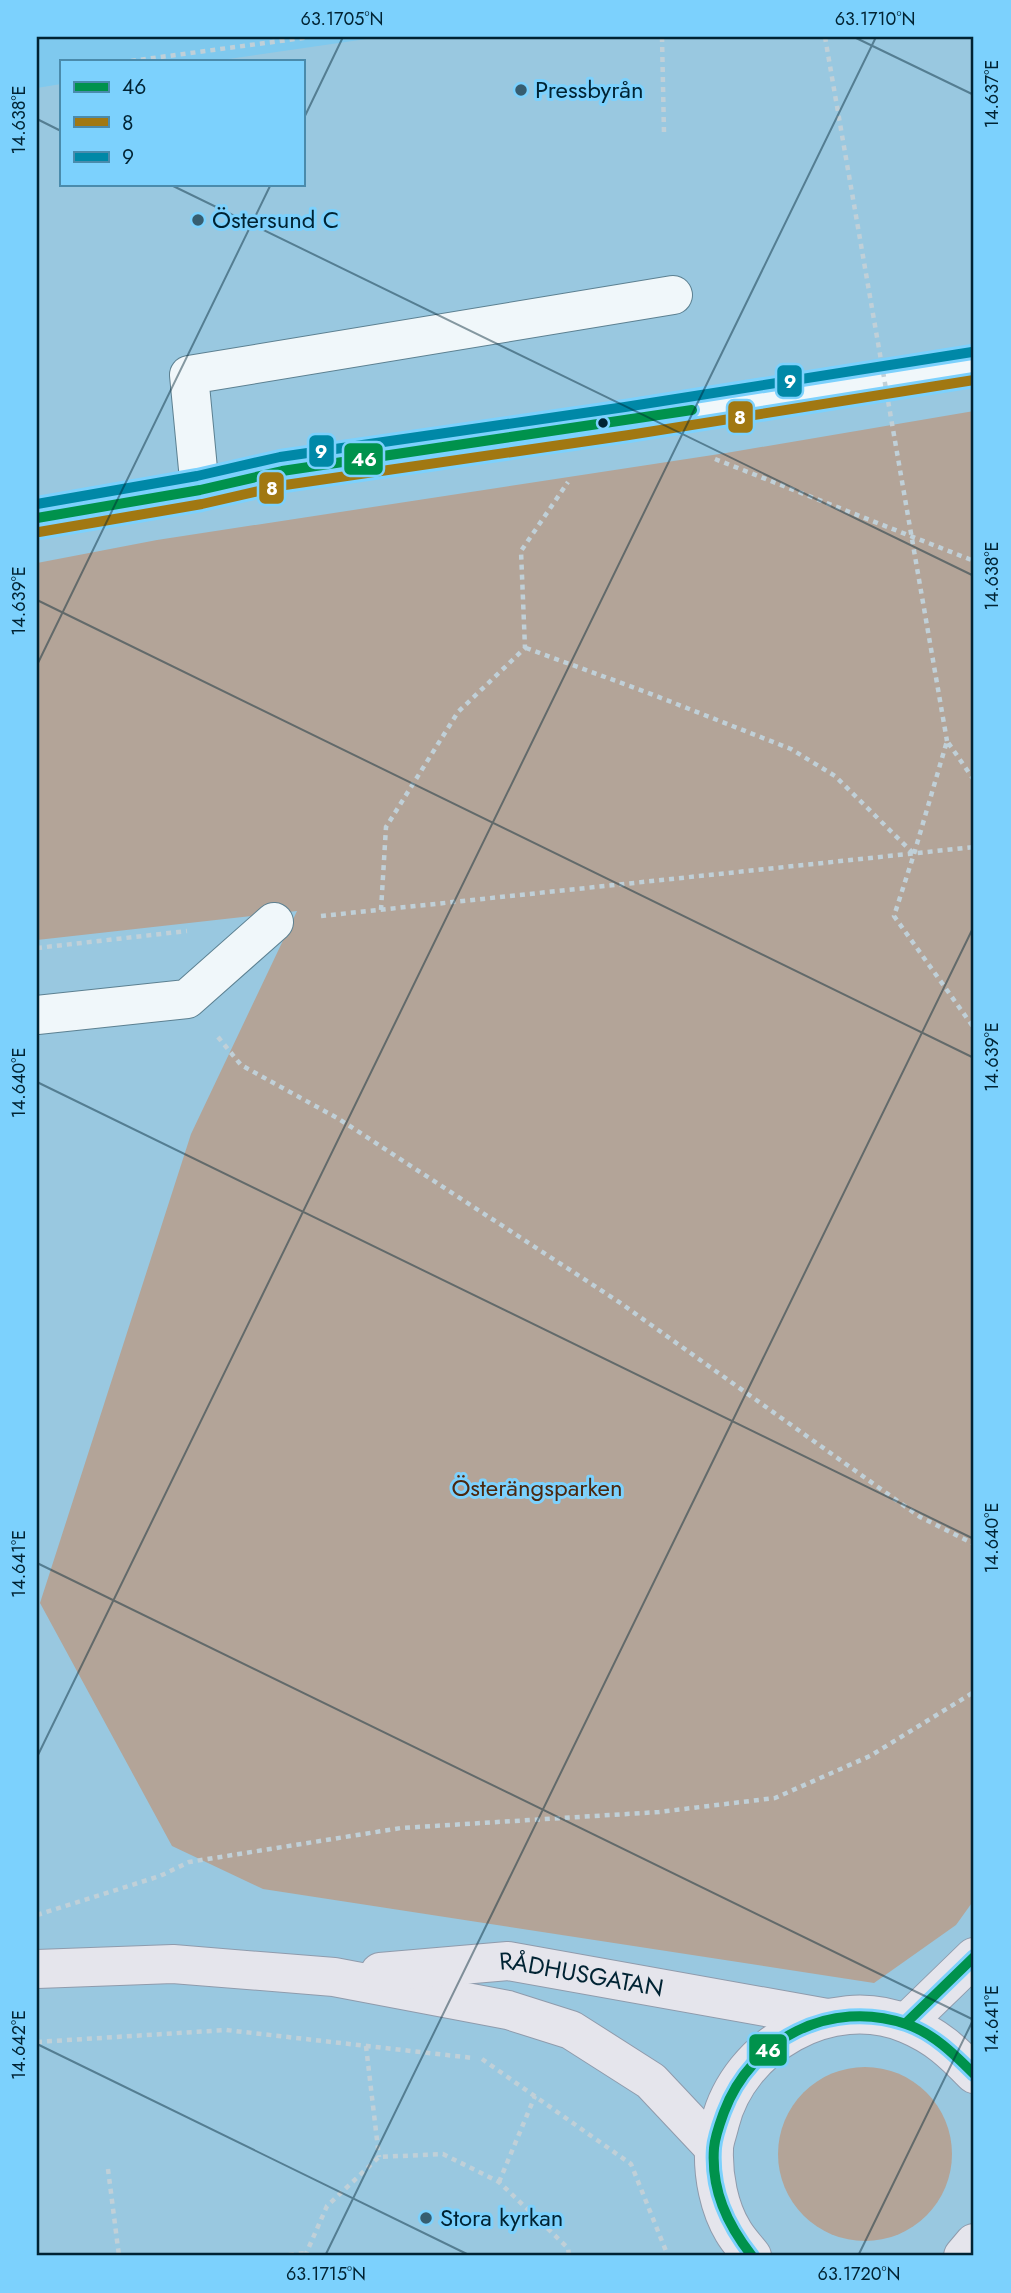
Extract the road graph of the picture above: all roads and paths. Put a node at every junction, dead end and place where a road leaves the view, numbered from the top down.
1 (310, 37) edge
2 (662, 37) edge
3 (825, 37) edge
4 (138, 60) edge
5 (664, 133) dead end
6 (673, 295) dead end
7 (974, 366) edge
8 (553, 432) junction
9 (709, 457) dead end
10 (200, 489) junction
11 (37, 518) edge
12 (974, 561) edge
13 (525, 648) junction
14 (947, 741) junction
15 (974, 780) edge
16 (974, 847) edge
17 (914, 854) junction
18 (381, 910) junction
19 (274, 922) joint
20 (195, 930) dead end
21 (37, 948) edge
22 (187, 999) junction
23 (37, 1014) edge
24 (974, 1028) edge
25 (974, 1544) edge
26 (974, 1692) edge
27 (37, 1914) edge
28 (974, 1957) edge
29 (37, 1969) edge
30 (334, 1977) junction
31 (827, 2018) junction
32 (906, 2023) junction
33 (37, 2042) edge
34 (366, 2046) junction
35 (974, 2074) edge
36 (535, 2096) junction
37 (714, 2148) junction
38 (379, 2157) junction
39 (108, 2169) dead end
40 (499, 2182) junction
41 (974, 2243) edge
42 (305, 2254) edge
43 (119, 2256) edge
44 (279, 2256) edge
45 (569, 2256) edge
46 (668, 2256) edge
47 (752, 2256) edge
48 (963, 2256) edge

1 - 4 path
2 - 5 path
3 - 14 path, bridge
6 - 10 street
7 - 8 street
8 - 10 street
8 - 13 path
9 - 12 path
10 - 11 street
13 - 17 path
13 - 18 path
14 - 15 path
14 - 17 path
16 - 17 path
17 - 18 path
17 - 24 path
18 - 19 path
19 - 22 street
20 - 21 path
22 - 23 street
22 - 25 path
26 - 27 path
28 - 32 main road
29 - 30 main road, RÅDHUSGATAN
30 - 31 main road, RÅDHUSGATAN
30 - 37 main road, RÅDHUSGATAN
31 - 32 main road
31 - 37 main road
32 - 35 main road
33 - 34 path
34 - 36 path
34 - 38 path
36 - 40 path
36 - 46 path
37 - 47 main road
38 - 40 path
38 - 42 path
39 - 43 path
40 - 45 path
41 - 48 main road
42 - 44 path

